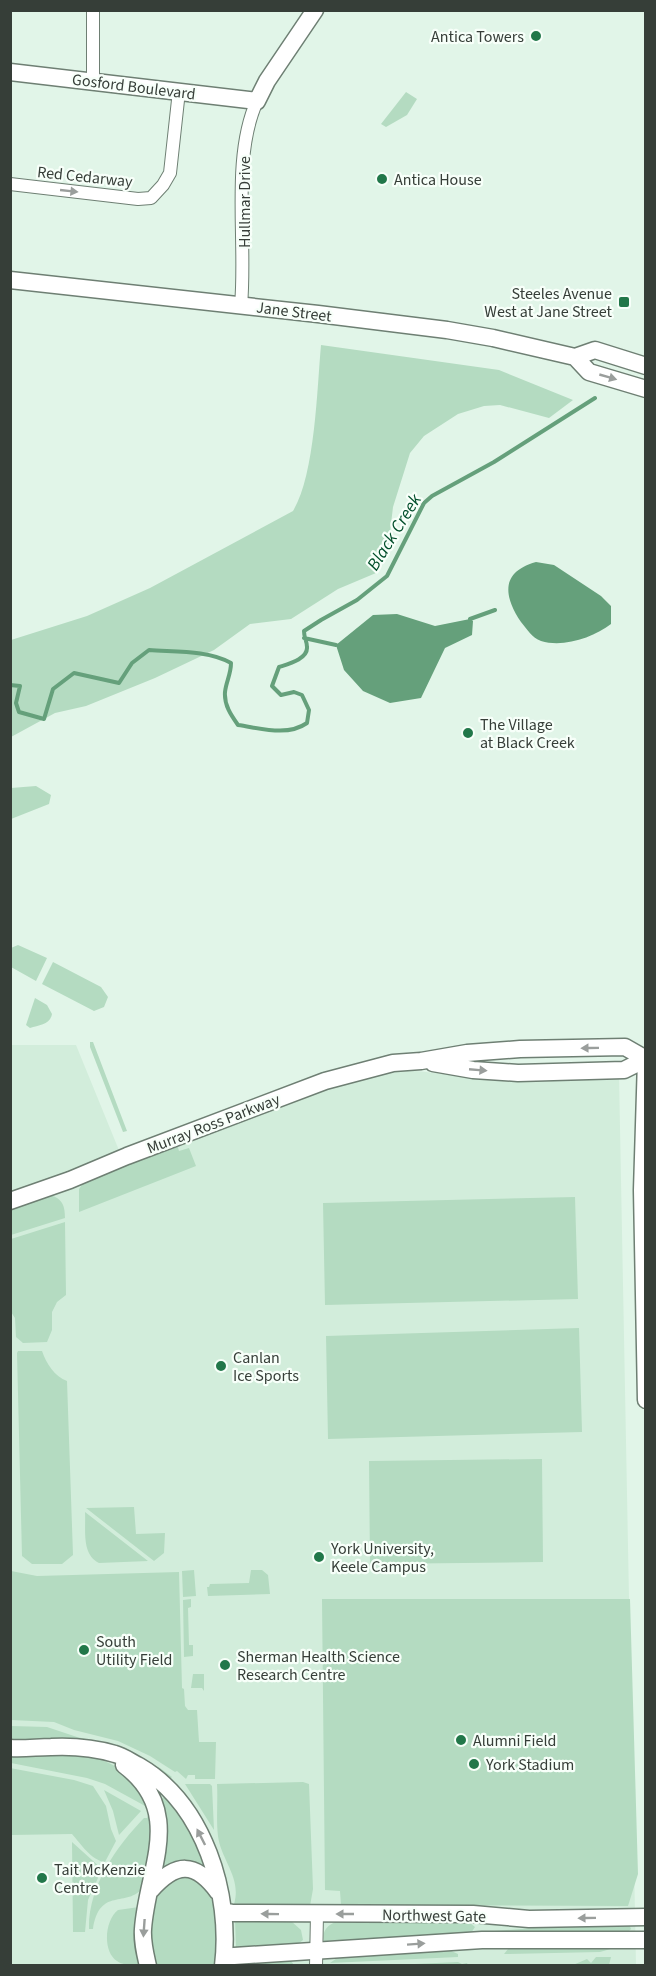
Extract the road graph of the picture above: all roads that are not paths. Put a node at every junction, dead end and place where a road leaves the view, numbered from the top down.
1 (93, 10) edge
2 (315, 10) edge
3 (10, 72) edge
4 (93, 81) junction
5 (179, 91) junction
6 (257, 102) junction
7 (10, 184) edge
8 (10, 280) edge
9 (241, 305) junction
10 (576, 357) junction
11 (645, 366) edge
12 (645, 388) edge
13 (645, 1059) edge
14 (421, 1061) junction
15 (10, 1201) edge
16 (645, 1400) edge
17 (10, 1748) edge
18 (100, 1752) junction
19 (151, 1890) junction
20 (219, 1893) junction
21 (223, 1911) junction
22 (317, 1914) junction
23 (645, 1917) edge
24 (645, 1940) edge
25 (316, 1958) edge
26 (224, 1963) edge
27 (148, 1965) edge

1 - 4 street
2 - 6 street, Hullmar Drive
3 - 4 street, Gosford Boulevard
4 - 5 street, Gosford Boulevard
5 - 6 street, Gosford Boulevard
7 -> 5 street, Red Cedarway
6 - 9 street, Hullmar Drive
8 - 9 street, Jane Street
9 - 10 street, Jane Street
10 - 11 street, Jane Street
10 -> 12 street, Jane Street
14 -> 13 street, Murray Ross Parkway
13 -> 14 street, Murray Ross Parkway
13 - 16 street
14 - 15 street, Murray Ross Parkway
17 - 18 street
18 - 19 street
20 -> 18 street
19 - 20 street
19 -> 27 street
20 - 21 street
22 -> 21 street, Northwest Gate
21 - 26 street
23 -> 22 street, Northwest Gate
22 - 25 street
25 -> 24 street, Northwest Gate
25 - 26 street, Northwest Gate

